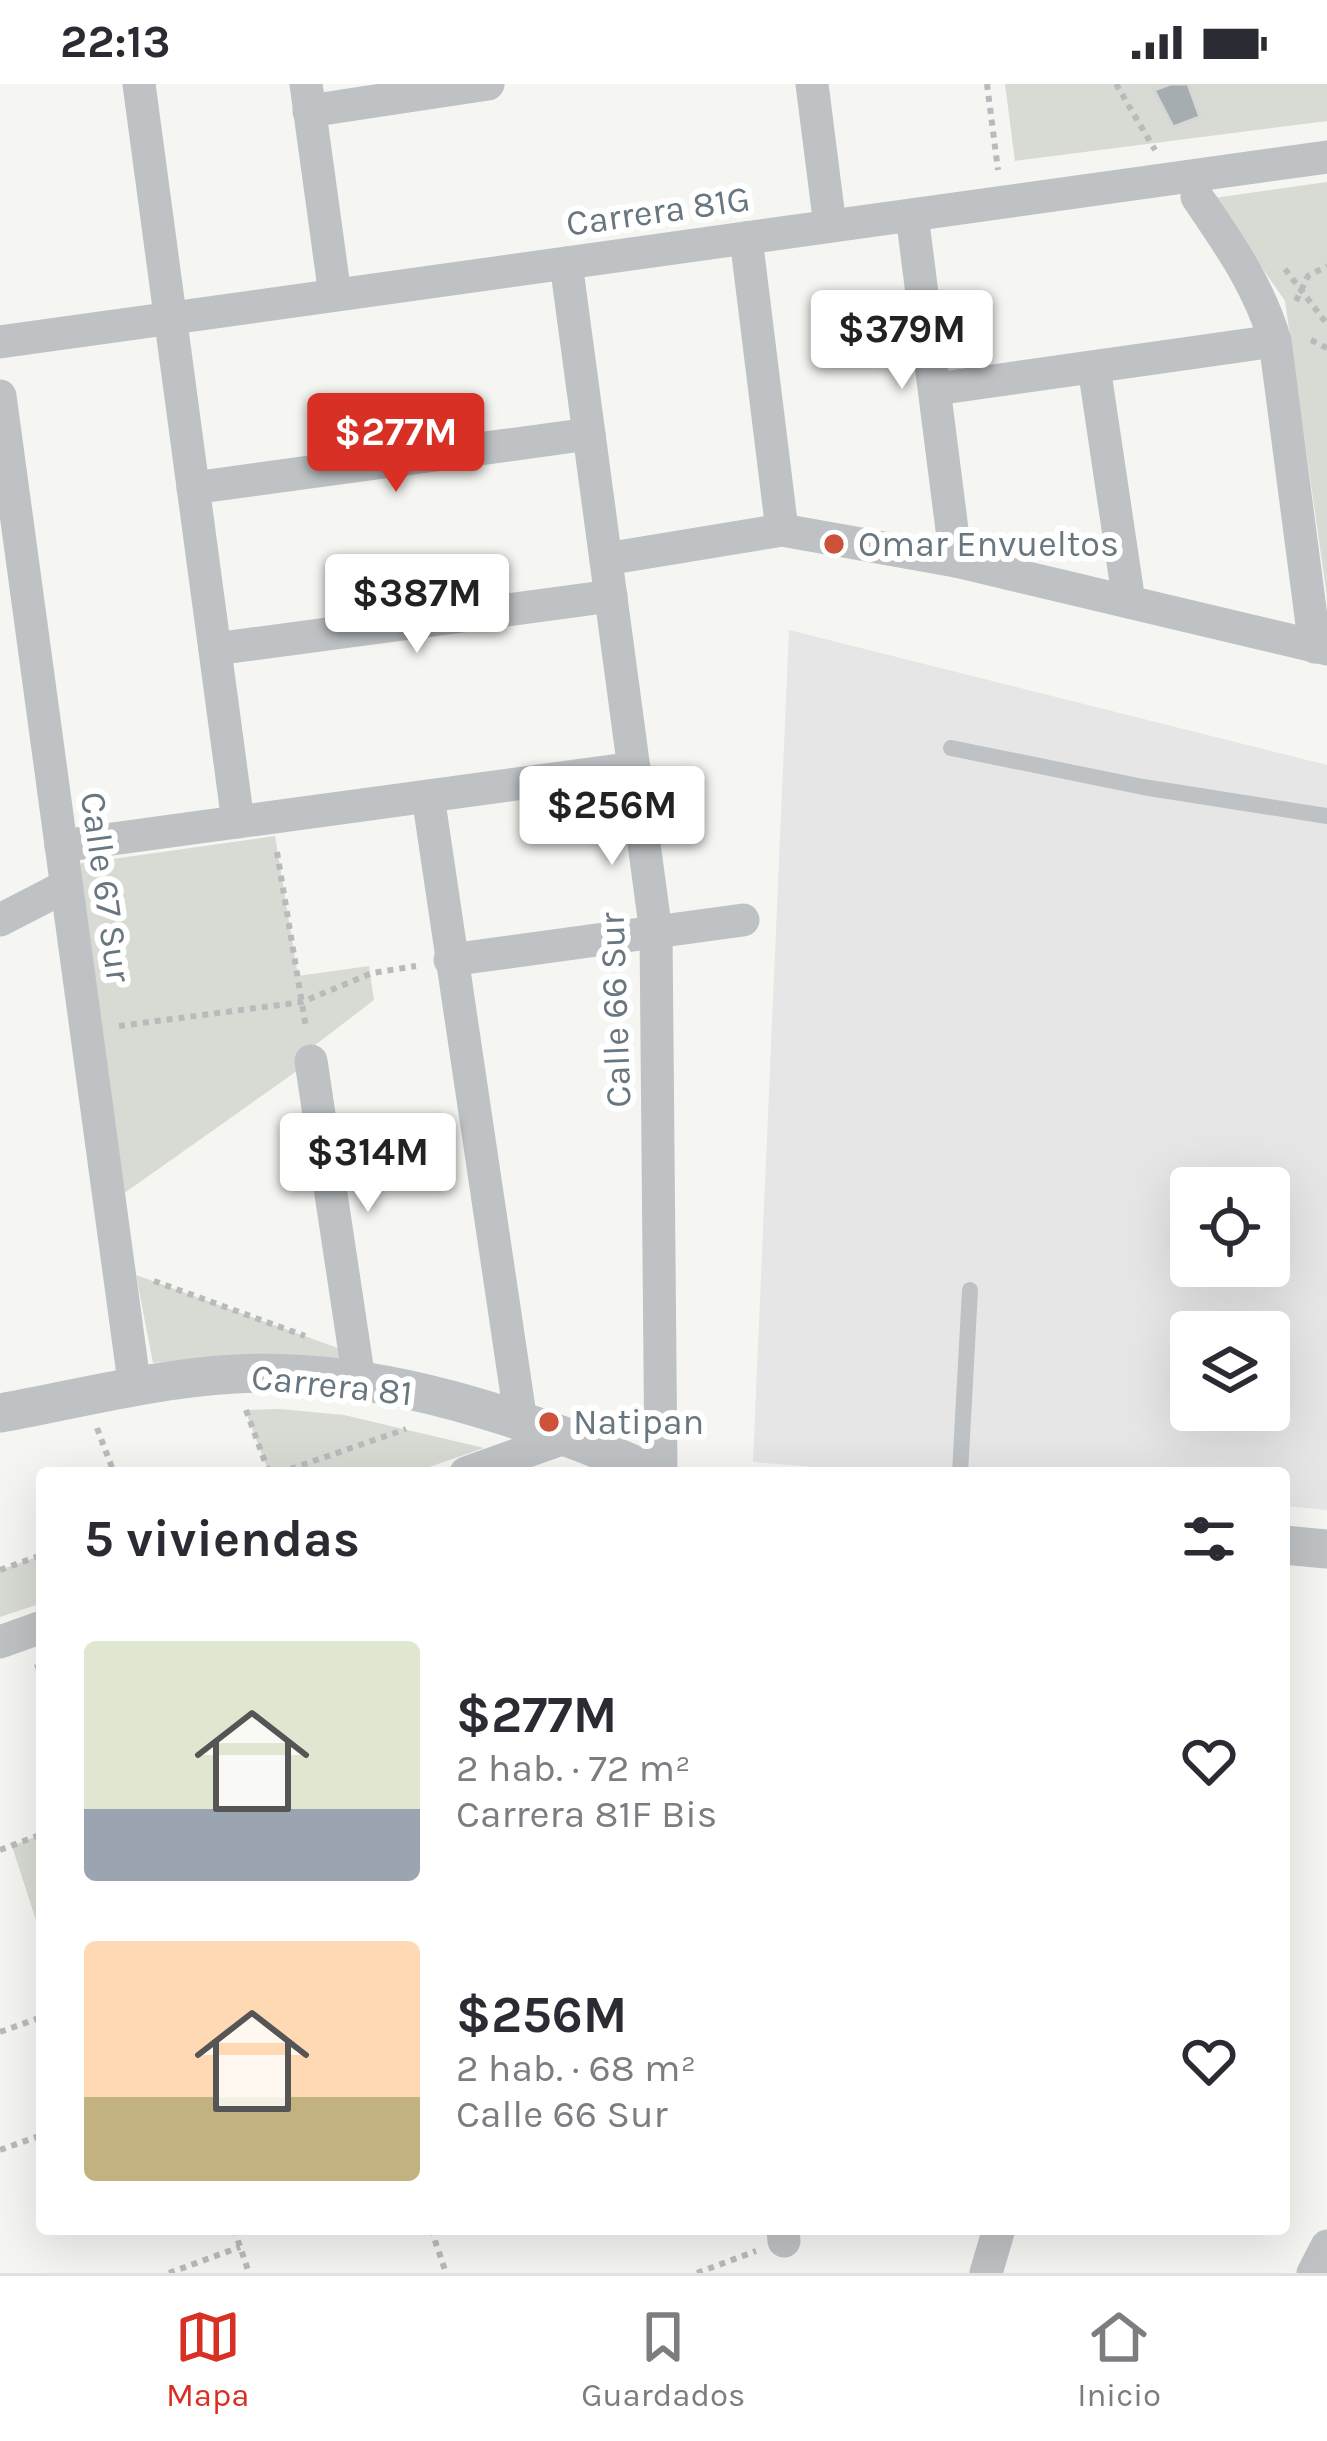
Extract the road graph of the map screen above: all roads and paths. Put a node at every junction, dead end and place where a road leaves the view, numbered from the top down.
1 (139, 84) edge
2 (488, 84) edge
3 (812, 84) edge
4 (987, 84) edge
5 (1116, 84) edge
6 (308, 98) edge
7 (1327, 158) edge
8 (1184, 188) junction
9 (1002, 202) junction
10 (912, 215) junction
11 (830, 226) junction
12 (746, 238) junction
13 (566, 263) junction
14 (1327, 266) edge
15 (335, 295) junction
16 (1295, 310) dead end
17 (170, 318) junction
18 (1289, 336) junction
19 (0, 341) edge
20 (1327, 348) edge
21 (1094, 368) junction
22 (936, 389) junction
23 (0, 396) edge
24 (589, 434) junction
25 (193, 488) junction
26 (782, 530) junction
27 (606, 559) junction
28 (956, 561) junction
29 (611, 596) junction
30 (1129, 602) junction
31 (1321, 648) edge
32 (214, 649) junction
33 (951, 748) dead end
34 (634, 768) junction
35 (428, 796) junction
36 (1327, 816) edge
37 (255, 820) junction
38 (61, 846) junction
39 (66, 886) junction
40 (0, 920) edge
41 (743, 920) dead end
42 (656, 933) junction
43 (450, 960) junction
44 (302, 1002) junction
45 (86, 1030) junction
46 (311, 1061) joint
47 (118, 1270) junction
48 (970, 1290) dead end
49 (356, 1367) junction
50 (135, 1389) junction
51 (241, 1396) dead end
52 (0, 1413) edge
53 (91, 1413) dead end
54 (422, 1421) dead end
55 (521, 1422) junction
56 (567, 1437) junction
57 (112, 1467) edge
58 (267, 1467) edge
59 (296, 1467) edge
60 (483, 1467) edge
61 (643, 1467) edge
62 (658, 1467) edge
63 (960, 1467) edge
64 (1290, 1546) edge
65 (1327, 1549) edge
66 (36, 1558) edge
67 (0, 1570) edge
68 (36, 1629) edge
69 (0, 1642) edge
70 (36, 1836) edge
71 (0, 1850) edge
72 (36, 2019) edge
73 (0, 2032) edge
74 (36, 2137) edge
75 (0, 2150) edge
76 (236, 2235) edge
77 (433, 2235) edge
78 (784, 2235) edge
79 (997, 2235) edge
80 (1327, 2246) edge
81 (240, 2247) junction
82 (170, 2273) edge
83 (249, 2273) edge
84 (446, 2273) edge
85 (697, 2273) edge
86 (986, 2273) edge
87 (1313, 2273) edge

1 - 17 street
2 - 6 street
3 - 11 street
4 - 9 path
5 - 8 path
6 - 15 street
7 - 8 street, Carrera 81G
8 - 9 street, Carrera 81G
8 - 18 street
9 - 10 street, Carrera 81G
10 - 11 street, Carrera 81G
10 - 22 street
11 - 12 street, Carrera 81G
12 - 13 street, Carrera 81G
12 - 26 street
13 - 15 street, Carrera 81G
13 - 24 street, Calle 66 Sur
14 - 16 path
15 - 17 street, Carrera 81G
17 - 19 street, Carrera 81G
17 - 25 street
18 - 20 path
18 - 21 street
18 - 31 street
21 - 22 street
21 - 30 street
22 - 28 street
23 - 38 street, Calle 67 Sur
24 - 25 street
24 - 27 street, Calle 66 Sur
25 - 32 street
26 - 27 street
26 - 28 street
27 - 29 street, Calle 66 Sur
28 - 30 street
29 - 32 street
29 - 34 street, Calle 66 Sur
30 - 31 street
32 - 37 street
33 - 36 lane
34 - 35 street
34 - 42 street, Calle 66 Sur
35 - 37 street
35 - 43 street
37 - 38 street
37 - 44 path
38 - 39 street, Calle 67 Sur
39 - 40 street
39 - 45 street, Calle 67 Sur
41 - 42 street
42 - 43 street
42 - 62 street, Calle 66 Sur
43 - 44 path
43 - 55 street
44 - 45 path
44 - 46 path
45 - 47 street, Calle 67 Sur
46 - 49 street
47 - 49 path
47 - 50 street, Calle 67 Sur
48 - 63 lane
49 - 50 street, Carrera 81
49 - 55 street, Carrera 81
50 - 52 street, Carrera 81
51 - 58 path
53 - 57 path
54 - 59 path
55 - 56 street, Carrera 81
56 - 60 street
56 - 61 street, Carrera 81
64 - 65 street
66 - 67 path
68 - 69 street
70 - 71 path
72 - 73 path
74 - 75 path
76 - 81 path
77 - 84 path
78 - 85 path
79 - 86 street
80 - 87 street
81 - 82 path
81 - 83 path

